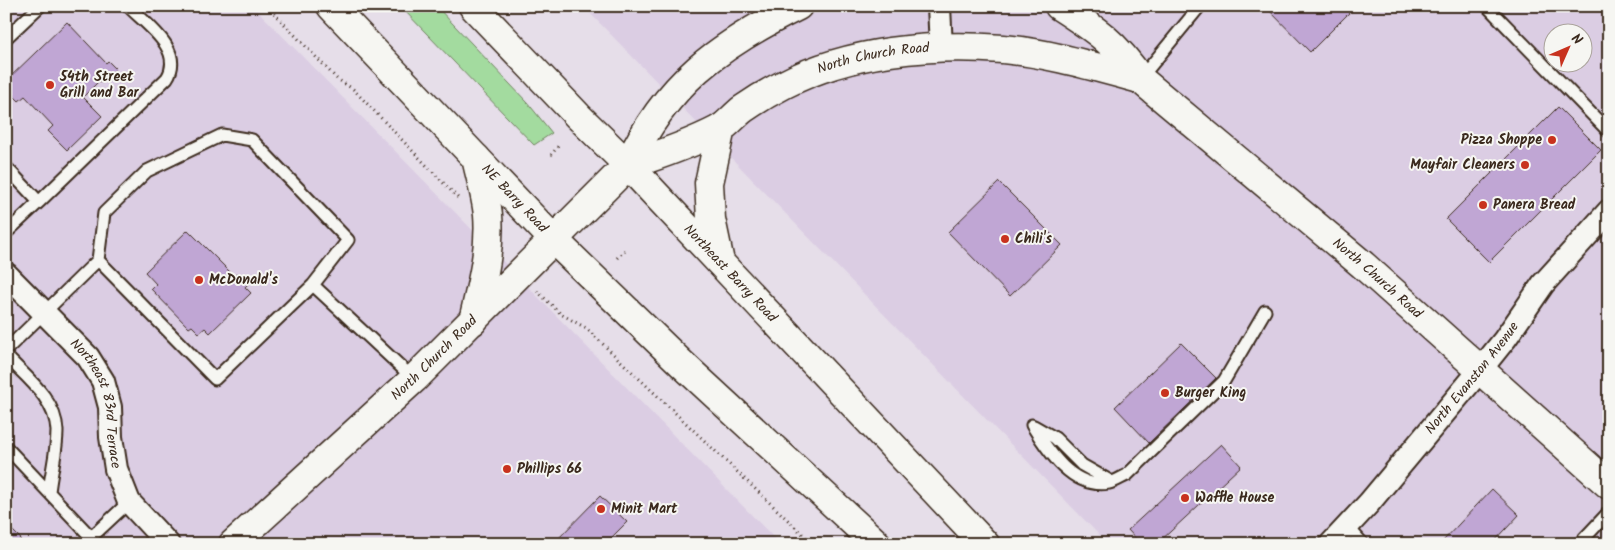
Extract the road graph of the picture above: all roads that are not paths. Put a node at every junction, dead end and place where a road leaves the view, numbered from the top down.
1 (40, 6) edge
2 (128, 6) edge
3 (331, 6) edge
4 (473, 6) edge
5 (798, 6) edge
6 (939, 6) edge
7 (1059, 6) edge
8 (1200, 6) edge
9 (1487, 6) edge
10 (6, 38) edge
11 (940, 48) junction
12 (1140, 79) junction
13 (722, 128) junction
14 (1609, 132) edge
15 (476, 158) junction
16 (628, 165) junction
17 (6, 167) edge
18 (39, 202) junction
19 (1609, 211) edge
20 (6, 233) edge
21 (554, 240) junction
22 (98, 260) junction
23 (720, 262) junction
24 (6, 274) edge
25 (313, 285) junction
26 (1265, 311) dead end
27 (45, 313) junction
28 (472, 321) junction
29 (6, 350) edge
30 (6, 356) edge
31 (1481, 369) junction
32 (414, 379) junction
33 (1032, 425) dead end
34 (6, 446) edge
35 (1609, 484) edge
36 (49, 492) junction
37 (129, 502) junction
38 (1609, 512) edge
39 (1348, 527) junction
40 (87, 540) edge
41 (168, 544) edge
42 (232, 544) edge
43 (876, 544) edge
44 (985, 544) edge
45 (1331, 544) edge
46 (1363, 544) edge
47 (1579, 544) edge

1 - 10 lane
2 - 18 lane
3 - 15 main road
4 - 16 main road, Northeast Barry Road
5 - 16 main road, North Church Road
6 - 11 street
7 - 12 main road, North Church Road
8 - 12 lane
9 - 14 lane
11 - 12 main road, North Church Road
11 - 13 main road, North Church Road
12 - 31 main road, North Church Road
13 - 16 main road, North Church Road
13 - 23 main road
15 - 21 main road, NE Barry Road
15 - 28 main road
16 - 21 main road, North Church Road
16 - 23 main road, Northeast Barry Road
17 - 18 lane
18 - 20 lane
19 - 31 street, North Evanston Avenue
21 - 28 main road, North Church Road
21 - 43 main road
22 - 25 lane
22 - 25 lane
22 - 27 lane
23 - 44 main road, Northeast Barry Road
24 - 27 street, Northeast 83rd Terrace
25 - 32 lane
26 - 33 lane
27 - 29 lane
27 - 37 street, Northeast 83rd Terrace
28 - 32 main road, North Church Road
30 - 36 lane
31 - 35 main road, North Church Road
31 - 39 street, North Evanston Avenue
32 - 42 main road, North Church Road
34 - 36 lane
36 - 40 lane
37 - 40 lane
37 - 41 street, Northeast 83rd Terrace
38 - 47 lane
39 - 45 street, North Evanston Avenue
39 - 46 lane

